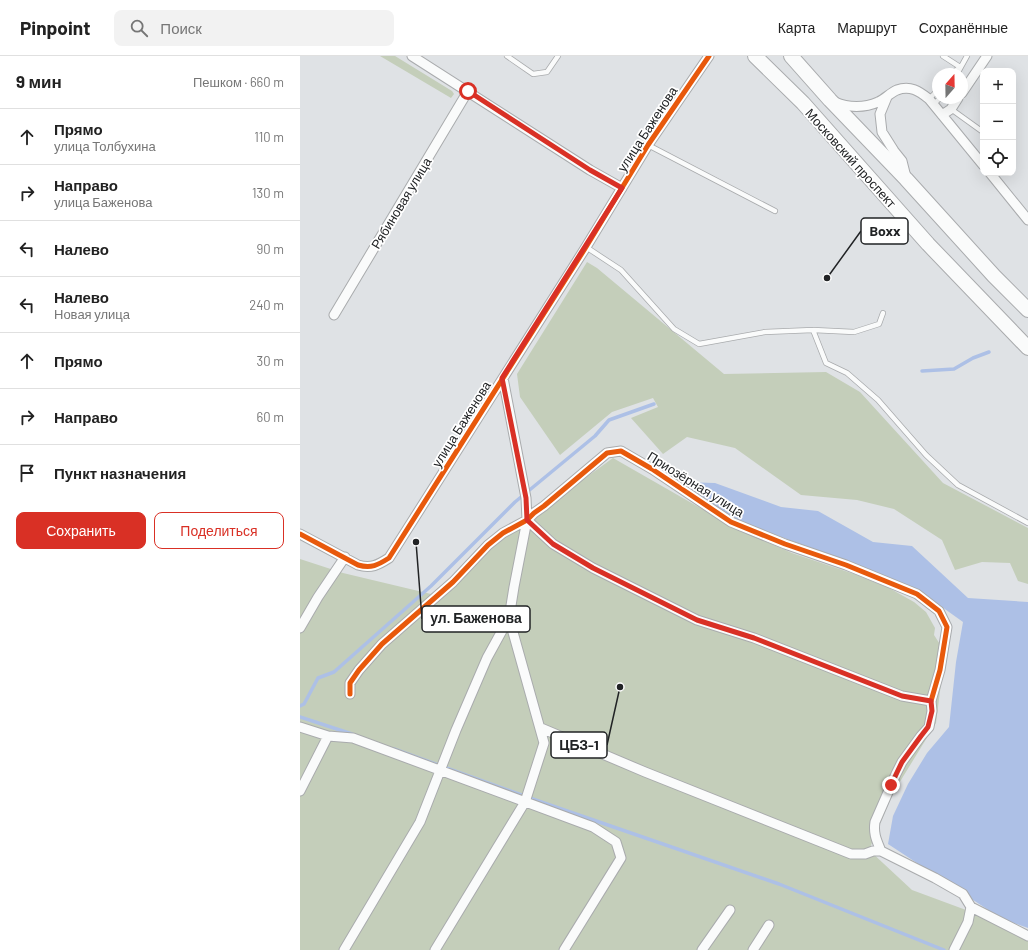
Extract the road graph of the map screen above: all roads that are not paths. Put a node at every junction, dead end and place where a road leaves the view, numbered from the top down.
1 (412, 56) edge
2 (507, 56) edge
3 (518, 56) edge
4 (558, 56) edge
5 (709, 56) edge
6 (755, 56) edge
7 (943, 56) edge
8 (967, 56) edge
9 (987, 56) edge
10 (795, 60) edge
11 (514, 61) junction
12 (960, 67) joint
13 (782, 83) junction
14 (968, 84) edge
15 (819, 87) junction
16 (468, 91) junction
17 (887, 97) junction
18 (932, 99) edge
19 (830, 100) junction
20 (803, 103) junction
21 (936, 104) edge
22 (954, 104) edge
23 (950, 109) junction
24 (942, 115) junction
25 (980, 130) edge
26 (648, 145) junction
27 (980, 161) edge
28 (992, 176) edge
29 (906, 179) junction
30 (622, 188) junction
31 (775, 210) dead end
32 (1028, 220) edge
33 (586, 247) junction
34 (1028, 310) edge
35 (883, 312) dead end
36 (334, 315) dead end
37 (814, 330) junction
38 (1028, 348) edge
39 (502, 378) junction
40 (527, 520) junction
41 (1028, 523) edge
42 (300, 534) edge
43 (345, 557) junction
44 (509, 618) junction
45 (300, 628) edge
46 (350, 694) dead end
47 (931, 701) junction
48 (300, 727) edge
49 (541, 728) junction
50 (328, 736) junction
51 (441, 771) junction
52 (300, 791) edge
53 (525, 802) junction
54 (882, 851) junction
55 (971, 907) junction
56 (730, 910) dead end
57 (769, 925) dead end
58 (1028, 936) edge
59 (344, 950) edge
60 (434, 950) edge
61 (564, 950) edge
62 (702, 950) edge
63 (753, 950) edge
64 (954, 950) edge

1 - 16 street
2 - 11 lane
3 - 11 lane
4 - 11 lane
5 - 26 street, улица Баженова
6 - 13 main road, Московский проспект
7 - 12 lane
8 - 12 lane
9 - 14 street
10 - 13 main road
10 - 15 main road, Московский проспект
13 - 20 main road, Московский проспект
15 - 19 main road, Московский проспект
15 - 20 main road
16 - 30 street
16 - 36 street, Рябиновая улица
17 - 18 street
17 - 19 street
17 - 29 street
19 - 29 main road, Московский проспект
20 - 38 main road, Московский проспект
21 - 24 street
22 - 23 street
23 - 24 street
23 - 25 lane
24 - 27 street
26 - 30 street, улица Баженова
26 - 31 lane
28 - 32 street
29 - 34 main road, Московский проспект
30 - 33 street, улица Баженова
33 - 37 lane
33 - 39 street, улица Баженова
35 - 37 lane
37 - 41 lane
39 - 40 street
39 - 43 street, улица Баженова
40 - 44 street
40 - 46 street, Приозёрная улица
40 - 47 street
40 - 47 street, Приозёрная улица
42 - 43 street, улица Баженова
43 - 45 street
44 - 49 street
44 - 51 street
47 - 54 street
48 - 50 street
49 - 53 street
49 - 54 street
50 - 51 street
50 - 52 street
51 - 53 street
51 - 59 street
53 - 60 street
53 - 61 street
54 - 55 street
55 - 58 street
55 - 64 street
56 - 62 street
57 - 63 street

